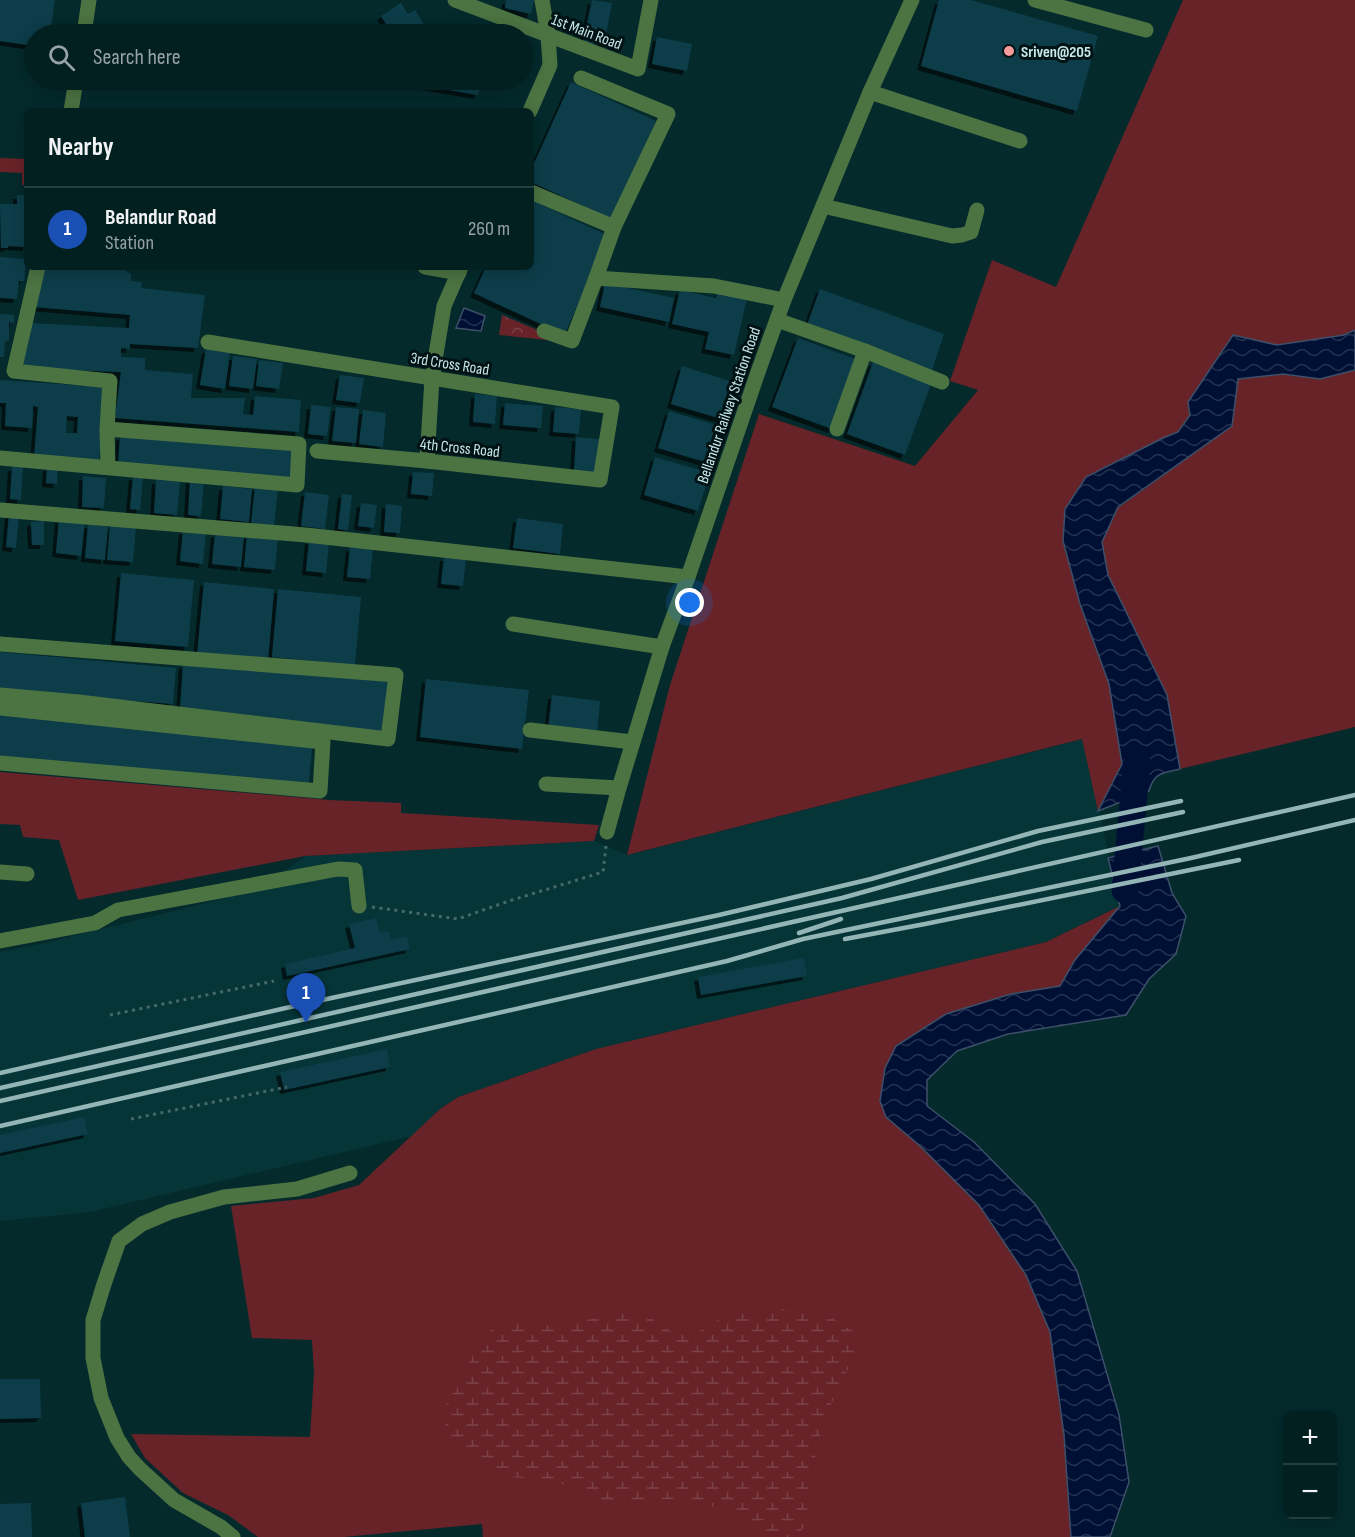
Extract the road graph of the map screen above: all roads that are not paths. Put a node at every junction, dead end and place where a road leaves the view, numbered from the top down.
1 (89, 0) edge
2 (455, 0) edge
3 (542, 0) edge
4 (651, 0) edge
5 (912, 0) edge
6 (1035, 0) edge
7 (85, 24) edge
8 (519, 24) edge
9 (534, 30) edge
10 (1146, 30) dead end
11 (548, 35) junction
12 (581, 78) dead end
13 (74, 90) edge
14 (870, 92) junction
15 (71, 108) edge
16 (531, 108) edge
17 (1020, 141) dead end
18 (534, 193) edge
19 (823, 206) junction
20 (977, 210) dead end
21 (614, 227) junction
22 (37, 270) edge
23 (460, 270) edge
24 (596, 278) junction
25 (784, 300) junction
26 (777, 320) junction
27 (544, 330) dead end
28 (208, 342) dead end
29 (865, 351) junction
30 (432, 378) junction
31 (942, 382) dead end
32 (106, 429) junction
33 (837, 429) dead end
34 (317, 451) dead end
35 (0, 458) edge
36 (427, 461) junction
37 (108, 467) junction
38 (600, 480) joint
39 (0, 510) edge
40 (688, 577) junction
41 (513, 624) dead end
42 (0, 644) edge
43 (662, 647) junction
44 (0, 695) edge
45 (0, 708) edge
46 (530, 730) dead end
47 (632, 742) junction
48 (0, 763) edge
49 (546, 784) dead end
50 (619, 788) junction
51 (607, 832) road end
52 (0, 872) edge
53 (27, 874) dead end
54 (359, 906) road end
55 (0, 941) edge
56 (350, 1173) dead end
57 (233, 1537) edge

1 - 7 street
2 - 8 street, 1st Main Road
3 - 11 street
4 - 11 street, 1st Main Road
5 - 14 street, Bellandur Railway Station Road
6 - 10 street
9 - 11 street, 1st Main Road
11 - 16 street
12 - 21 street
13 - 15 street
14 - 17 street
14 - 19 street, Bellandur Railway Station Road
18 - 21 street
19 - 20 street
19 - 25 street, Bellandur Railway Station Road
21 - 24 street
22 - 32 street
23 - 30 street
24 - 25 street
24 - 27 street
25 - 26 street, Bellandur Railway Station Road
26 - 29 street
26 - 40 street, Bellandur Railway Station Road
28 - 30 street, 3rd Cross Road
29 - 31 street
29 - 33 street
30 - 36 street
30 - 38 street, 3rd Cross Road
32 - 37 street
32 - 37 street
34 - 36 street, 4th Cross Road
35 - 37 street
36 - 38 street, 4th Cross Road
39 - 40 street
40 - 43 street, Bellandur Railway Station Road
41 - 43 street
42 - 44 street
43 - 47 street, Bellandur Railway Station Road
45 - 48 street
46 - 47 street
47 - 50 street, Bellandur Railway Station Road
49 - 50 street
50 - 51 street, Bellandur Railway Station Road
52 - 53 street
54 - 55 street
56 - 57 street

